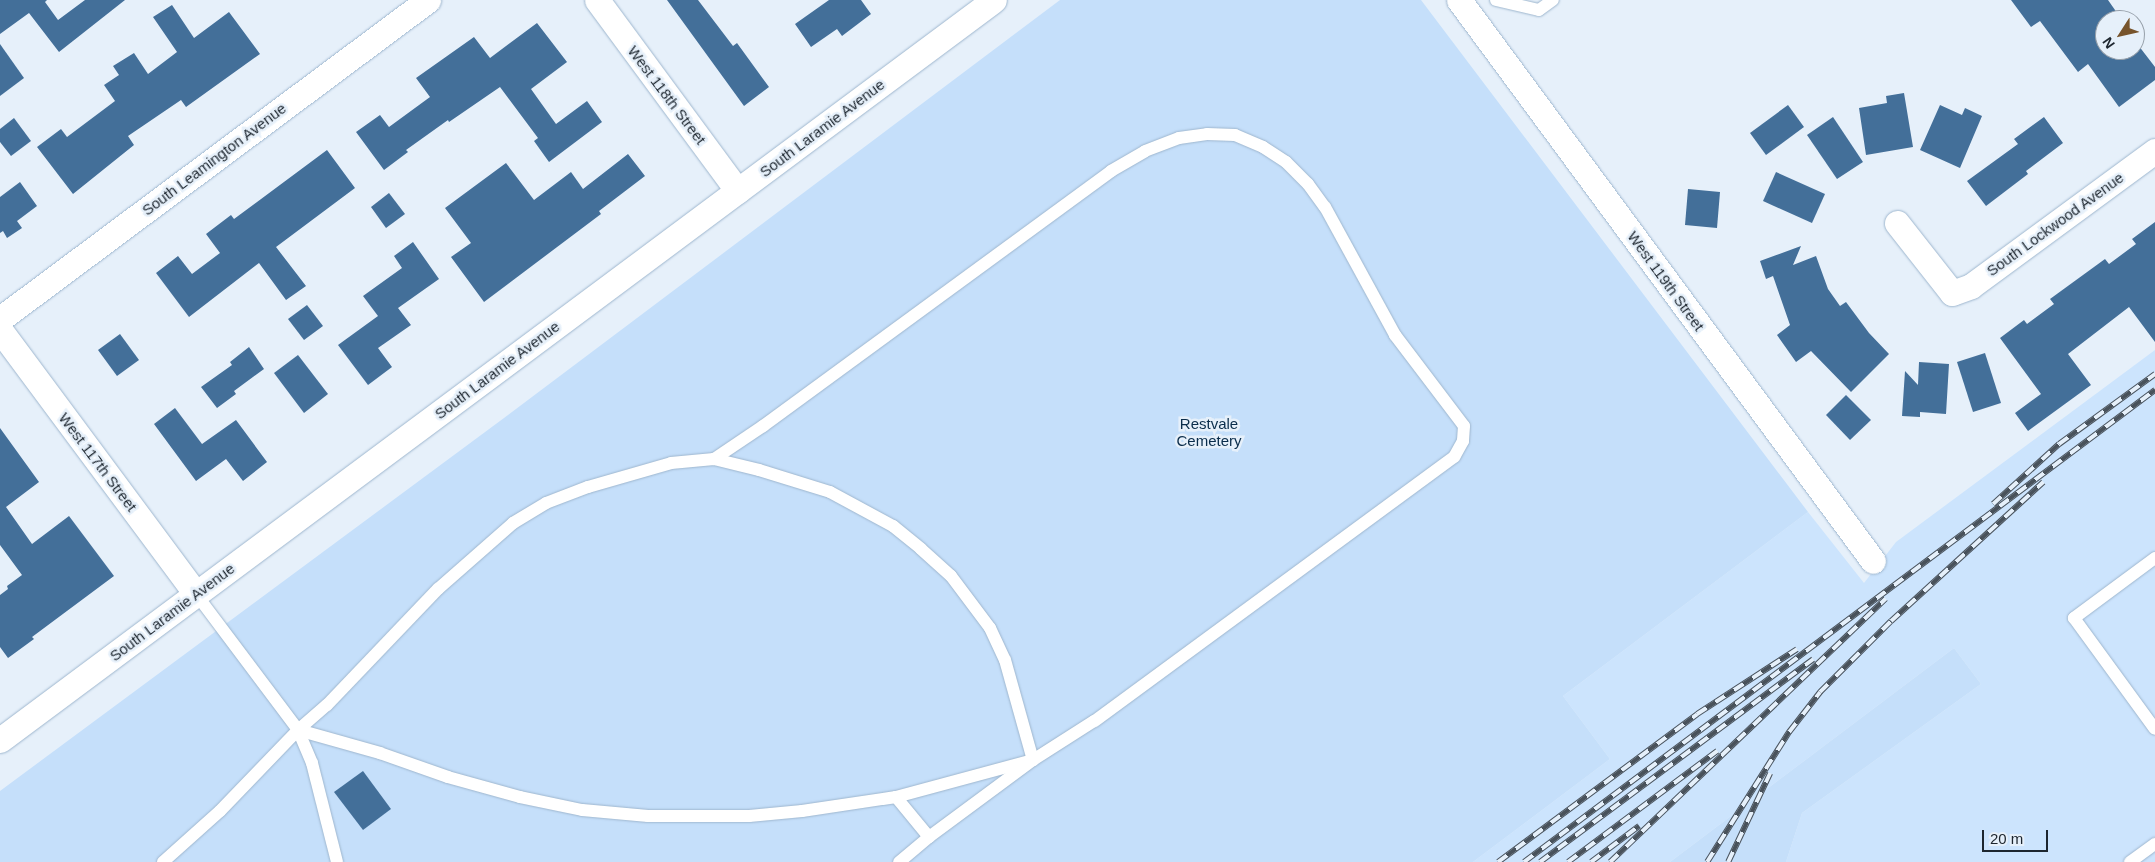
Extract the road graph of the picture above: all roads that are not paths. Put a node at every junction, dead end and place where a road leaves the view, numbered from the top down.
1 (428, 0) edge
2 (597, 0) edge
3 (994, 0) edge
4 (1459, 0) edge
5 (1496, 0) edge
6 (1553, 0) edge
7 (2155, 151) edge
8 (738, 191) junction
9 (1897, 223) dead end
10 (0, 319) edge
11 (0, 330) edge
12 (714, 459) junction
13 (2155, 558) edge
14 (1873, 561) dead end
15 (196, 594) junction
16 (2155, 729) edge
17 (298, 730) junction
18 (0, 740) edge
19 (1033, 760) junction
20 (896, 797) junction
21 (929, 837) junction
22 (2155, 844) edge
23 (164, 862) edge
24 (337, 862) edge
25 (900, 862) edge
26 (2130, 862) edge

1 - 10 street, South Leamington Avenue
2 - 8 street, West 118th Street
3 - 8 street, South Laramie Avenue
4 - 14 street, West 119th Street
5 - 6 lane
7 - 9 street, South Lockwood Avenue
8 - 15 street, South Laramie Avenue
11 - 15 street, West 117th Street
12 - 17 lane
12 - 19 lane
12 - 19 lane
13 - 16 lane
15 - 17 lane
15 - 18 street, South Laramie Avenue
17 - 20 lane
17 - 23 lane
17 - 24 lane
19 - 20 lane
19 - 21 lane
20 - 21 lane
21 - 25 lane
22 - 26 lane

